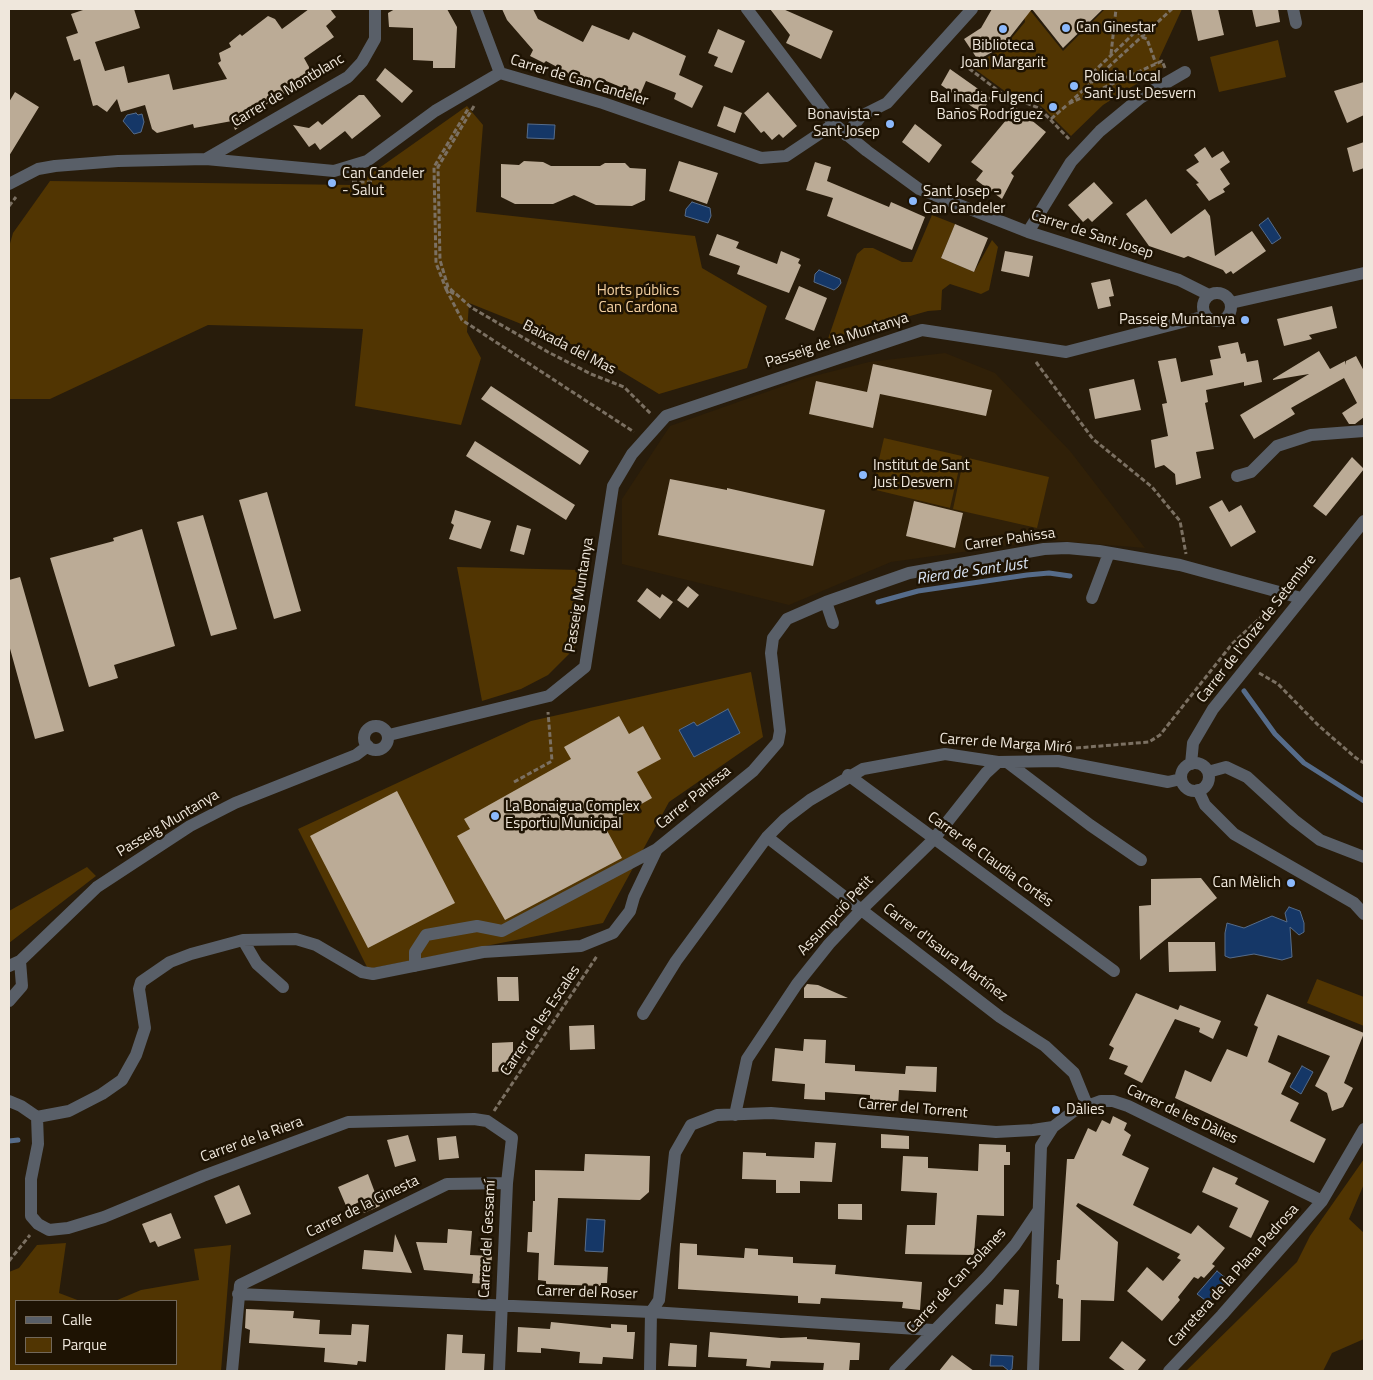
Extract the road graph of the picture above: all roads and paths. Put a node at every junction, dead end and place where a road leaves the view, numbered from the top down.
1 (375, 9) edge
2 (476, 9) edge
3 (747, 9) edge
4 (972, 9) edge
5 (1116, 9) edge
6 (1172, 9) edge
7 (1293, 9) edge
8 (1296, 23) dead end
9 (1142, 37) junction
10 (1111, 54) junction
11 (963, 64) dead end
12 (1156, 64) junction
13 (1165, 68) dead end
14 (1185, 72) dead end
15 (500, 73) junction
16 (1092, 83) junction
17 (1068, 104) junction
18 (1052, 120) junction
19 (834, 124) junction
20 (846, 135) junction
21 (1069, 139) dead end
22 (206, 159) junction
23 (9, 184) edge
24 (1028, 232) junction
25 (1364, 273) edge
26 (446, 289) junction
27 (1209, 295) junction
28 (462, 300) junction
29 (1231, 303) junction
30 (1206, 316) junction
31 (1025, 345) junction
32 (660, 422) junction
33 (628, 428) dead end
34 (1364, 431) edge
35 (1237, 476) dead end
36 (1364, 521) edge
37 (1109, 553) junction
38 (1185, 567) junction
39 (1284, 592) junction
40 (1092, 598) dead end
41 (1301, 598) junction
42 (826, 602) junction
43 (833, 623) dead end
44 (1268, 678) dead end
45 (548, 712) dead end
46 (388, 735) junction
47 (368, 746) junction
48 (1070, 748) dead end
49 (1002, 762) junction
50 (1364, 762) edge
51 (1191, 764) junction
52 (1208, 772) junction
53 (848, 776) junction
54 (1181, 779) junction
55 (514, 782) dead end
56 (1198, 790) junction
57 (767, 837) junction
58 (933, 840) junction
59 (657, 849) junction
60 (1364, 857) edge
61 (1141, 860) dead end
62 (861, 910) junction
63 (1364, 914) edge
64 (613, 933) junction
65 (243, 940) junction
66 (15, 963) edge
67 (415, 966) junction
68 (1114, 971) dead end
69 (283, 987) dead end
70 (9, 1001) edge
71 (643, 1014) dead end
72 (9, 1101) edge
73 (1087, 1106) junction
74 (735, 1114) junction
75 (36, 1118) junction
76 (487, 1121) junction
77 (1053, 1127) junction
78 (1364, 1129) edge
79 (506, 1183) junction
80 (1322, 1201) junction
81 (1038, 1211) junction
82 (38, 1224) junction
83 (9, 1261) edge
84 (239, 1290) junction
85 (502, 1305) junction
86 (651, 1312) junction
87 (933, 1330) junction
88 (232, 1371) edge
89 (499, 1371) edge
90 (650, 1371) edge
91 (895, 1371) edge
92 (1033, 1371) edge
93 (1169, 1371) edge

1 - 22 street, Carrer de Montblanc
2 - 15 street
3 - 19 street, Carrer de Sant Josep
4 - 20 street
5 - 10 path
6 - 9 path
7 - 8 street
9 - 10 path
9 - 12 path
9 - 16 path
10 - 16 path
11 - 18 path
12 - 13 path
12 - 17 path
14 - 24 street
15 - 19 street, Carrer de Can Candeler
15 - 22 street, Carrer de Can Candeler
16 - 17 path
17 - 18 path
18 - 21 path
19 - 20 street, Carrer de Sant Josep
20 - 24 street, Carrer de Sant Josep
22 - 23 street, Carrer de Can Candeler
24 - 27 street, Carrer de Sant Josep
25 - 29 street
26 - 28 path, Baixada del Mas
26 - 28 path, Baixada del Mas
26 - 33 path, Baixada del Mas
27 - 29 street
27 - 30 street
28 - 32 path, Baixada del Mas
29 - 30 street
30 - 31 street, Passeig de la Muntanya
31 - 32 street, Passeig de la Muntanya
31 - 38 path
32 - 46 street, Passeig Muntanya
34 - 35 street
36 - 41 street, Carrer de l'Onze de Setembre
37 - 38 street, Carrer Pahissa
37 - 40 street
37 - 42 street, Carrer Pahissa
38 - 39 street, Carrer Pahissa
39 - 41 street, Carrer Pahissa
39 - 48 path
41 - 51 street, Carrer de l'Onze de Setembre
42 - 43 street
42 - 59 street, Carrer Pahissa
44 - 50 path
45 - 55 path
46 - 47 street
46 - 47 street
47 - 66 street, Passeig Muntanya
49 - 53 street, Carrer de Marga Miró
49 - 54 street, Carrer de Marga Miró
49 - 58 street, Assumpció Petit
49 - 61 street
51 - 52 street
51 - 54 street
52 - 56 street
52 - 60 street
53 - 57 street, Carrer de Marga Miró
53 - 58 street, Carrer de Claudia Cortés
54 - 56 street
56 - 63 street
57 - 62 street, Carrer d'Isaura Martínez
57 - 71 street, Carrer de Marga Miró
58 - 62 street, Assumpció Petit
58 - 68 street, Carrer de Claudia Cortés
59 - 64 street, Carrer Pahissa
59 - 67 street
62 - 73 street, Carrer d'Isaura Martínez
62 - 74 street, Assumpció Petit
64 - 67 street
64 - 76 path, Carrer de les Escales
65 - 67 street
65 - 69 street
65 - 75 street
66 - 70 street
72 - 75 street
73 - 77 street, Carrer de les Dàlies
73 - 80 street, Carrer de les Dàlies
74 - 77 street, Carrer del Torrent
74 - 86 street, Carrer del Torrent
75 - 82 street
76 - 79 street, Carrer del Gessamí
76 - 82 street, Carrer de la Riera
77 - 81 street, Carrer de les Dàlies
78 - 80 street
79 - 84 street, Carrer de la Ginesta
79 - 85 street, Carrer del Gessamí
80 - 93 street, Carretera de la Plana Pedrosa
81 - 87 street, Carrer de Can Solanes
81 - 92 street, Carrer de les Dàlies
82 - 83 path
84 - 85 street, Carrer del Roser
84 - 88 street
85 - 86 street, Carrer del Roser
85 - 89 street, Carrer del Gessamí
86 - 87 street, Carrer del Roser
86 - 90 street
87 - 91 street, Carrer de Can Solanes

